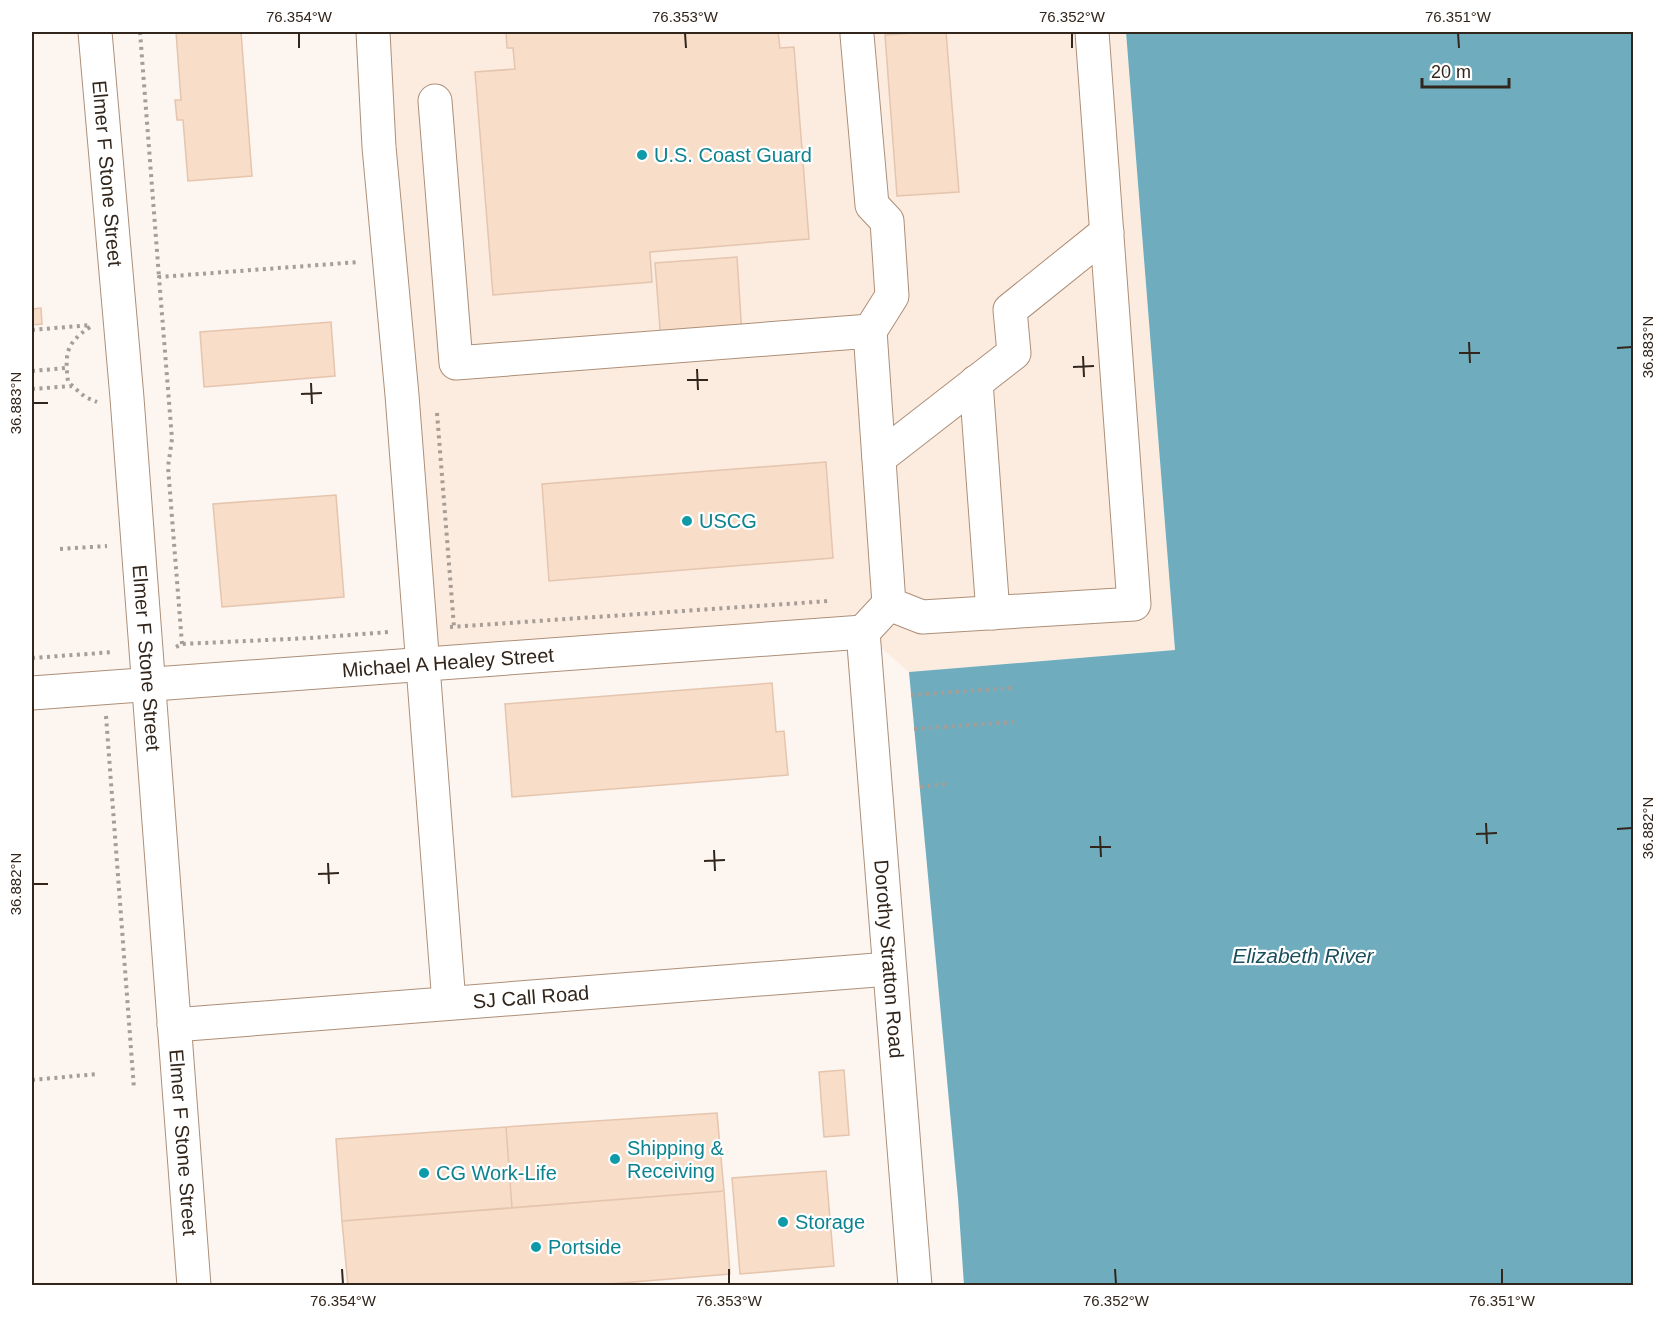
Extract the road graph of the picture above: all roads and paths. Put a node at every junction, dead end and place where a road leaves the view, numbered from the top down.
1 (95, 32) edge
2 (140, 32) edge
3 (373, 32) edge
4 (1092, 32) edge
5 (858, 35) dead end
6 (435, 101) dead end
7 (1107, 232) junction
8 (390, 260) junction
9 (159, 276) junction
10 (32, 330) edge
11 (870, 331) junction
12 (66, 368) junction
13 (32, 371) edge
14 (976, 382) junction
15 (72, 386) junction
16 (32, 389) edge
17 (106, 406) dead end
18 (437, 412) dead end
19 (879, 458) junction
20 (138, 544) junction
21 (60, 549) dead end
22 (837, 600) dead end
23 (889, 604) junction
24 (993, 612) junction
25 (454, 627) junction
26 (421, 630) junction
27 (863, 632) junction
28 (182, 644) junction
29 (146, 649) junction
30 (32, 658) edge
31 (423, 665) junction
32 (149, 684) junction
33 (104, 687) junction
34 (1011, 688) dead end
35 (32, 693) edge
36 (911, 695) dead end
37 (1013, 722) dead end
38 (914, 729) dead end
39 (945, 784) dead end
40 (920, 787) dead end
41 (889, 969) junction
42 (449, 1003) junction
43 (174, 1024) junction
44 (97, 1074) dead end
45 (32, 1080) edge
46 (135, 1089) dead end
47 (194, 1286) edge
48 (915, 1286) edge

1 - 20 street, Elmer F Stone Street
2 - 9 path
3 - 8 street
4 - 7 street
5 - 11 street
6 - 11 street
7 - 14 street
7 - 24 street
8 - 9 path
8 - 26 street
9 - 28 path
10 - 12 path
11 - 19 street
12 - 13 path
12 - 15 path
14 - 19 street
14 - 24 street
15 - 16 path
15 - 17 path
18 - 25 path
19 - 23 street
20 - 21 path
20 - 29 street, Elmer F Stone Street
22 - 25 path
23 - 24 street
23 - 27 street
25 - 26 path
26 - 28 path
26 - 31 street
27 - 31 street, Michael A Healey Street
27 - 41 street, Dorothy Stratton Road
28 - 29 path
29 - 30 path
29 - 32 street, Elmer F Stone Street
31 - 32 street, Michael A Healey Street
31 - 42 street
32 - 33 street, Michael A Healey Street
32 - 43 street, Elmer F Stone Street
33 - 35 street, Michael A Healey Street
33 - 46 path
34 - 36 path
37 - 38 path
39 - 40 path
41 - 42 street, SJ Call Road
41 - 48 street, Dorothy Stratton Road
42 - 43 street, SJ Call Road
43 - 47 street, Elmer F Stone Street
44 - 45 path

